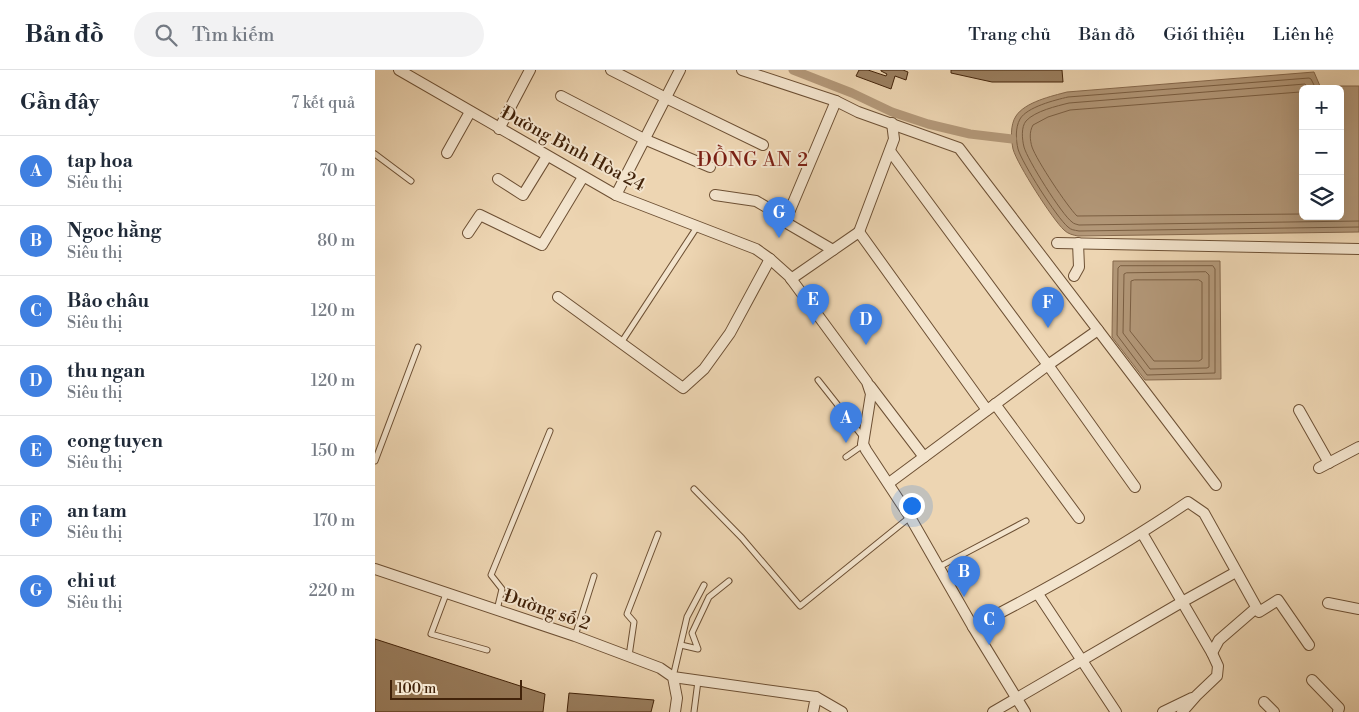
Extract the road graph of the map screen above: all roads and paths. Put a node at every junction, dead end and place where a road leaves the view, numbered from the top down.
1 (399, 70) edge
2 (530, 70) edge
3 (611, 70) edge
4 (680, 70) edge
5 (742, 70) edge
6 (417, 74) edge
7 (561, 96) dead end
8 (666, 98) junction
9 (836, 101) junction
10 (470, 112) junction
11 (892, 124) junction
12 (499, 128) junction
13 (645, 139) junction
14 (763, 145) dead end
15 (890, 151) junction
16 (447, 153) dead end
17 (375, 154) edge
18 (547, 156) junction
19 (709, 167) dead end
20 (583, 176) junction
21 (498, 179) dead end
22 (411, 181) dead end
23 (715, 194) dead end
24 (615, 195) junction
25 (787, 219) junction
26 (697, 227) junction
27 (859, 232) junction
28 (468, 233) dead end
29 (1057, 243) dead end
30 (1078, 243) junction
31 (1359, 249) edge
32 (833, 250) junction
33 (770, 259) junction
34 (1074, 276) dead end
35 (791, 280) junction
36 (558, 297) dead end
37 (1098, 330) junction
38 (621, 343) junction
39 (418, 347) dead end
40 (1048, 365) junction
41 (818, 380) dead end
42 (867, 382) junction
43 (991, 407) junction
44 (1299, 410) dead end
45 (549, 431) dead end
46 (864, 442) junction
47 (1359, 446) edge
48 (924, 457) junction
49 (846, 458) dead end
50 (375, 461) edge
51 (889, 483) junction
52 (1216, 485) dead end
53 (1135, 487) dead end
54 (694, 489) dead end
55 (910, 517) junction
56 (1079, 518) dead end
57 (1026, 522) dead end
58 (1142, 533) junction
59 (658, 534) dead end
60 (939, 567) junction
61 (375, 569) edge
62 (1236, 572) junction
63 (594, 576) dead end
64 (729, 581) dead end
65 (704, 585) dead end
66 (446, 594) junction
67 (1038, 594) junction
68 (1182, 602) junction
69 (1328, 603) dead end
70 (1256, 608) junction
71 (1359, 609) edge
72 (497, 610) junction
73 (973, 627) junction
74 (575, 636) junction
75 (681, 645) junction
76 (1309, 645) dead end
77 (487, 650) dead end
78 (1212, 653) junction
79 (629, 656) junction
80 (1083, 661) junction
81 (673, 677) junction
82 (1312, 680) dead end
83 (698, 681) junction
84 (1196, 696) junction
85 (815, 697) junction
86 (1016, 697) junction
87 (1264, 702) dead end
88 (675, 712) edge
89 (694, 712) edge
90 (813, 712) edge
91 (842, 712) edge
92 (993, 712) edge
93 (1025, 712) edge
94 (1116, 712) edge
95 (1163, 712) edge
96 (1182, 712) edge
97 (1274, 712) edge
98 (1338, 712) edge

1 - 6 street, Đường Bình Hòa 24
2 - 12 street
3 - 8 street
4 - 8 street
5 - 9 street
6 - 10 street, Đường Bình Hòa 24
7 - 13 street
8 - 13 street
8 - 14 street
9 - 11 street
9 - 25 street
10 - 12 street, Đường Bình Hòa 24
10 - 16 street
11 - 15 street
11 - 37 street
12 - 18 street, Đường Bình Hòa 24
13 - 19 street
13 - 24 street
15 - 27 street
15 - 40 street
17 - 22 lane
18 - 20 street, Đường Bình Hòa 24
18 - 21 street
20 - 24 street, Đường Bình Hòa 24
20 - 28 street
23 - 25 street
24 - 26 street, Đường Bình Hòa 24
25 - 32 street
26 - 33 street, Đường Bình Hòa 24
26 - 38 lane
27 - 32 street
27 - 43 street
29 - 30 street
30 - 31 street
30 - 34 street
32 - 35 street
33 - 35 street, Đường Bình Hòa 24
33 - 38 street
35 - 42 street, Đường Bình Hòa 24
36 - 38 street
37 - 40 street
37 - 52 street
39 - 50 lane
40 - 43 street
40 - 53 street
41 - 46 lane
42 - 46 street
42 - 48 street, Đường Bình Hòa 24
43 - 48 street
43 - 56 street
44 - 47 street
45 - 72 lane
46 - 49 lane
46 - 51 street
48 - 51 street
51 - 55 street
54 - 55 lane
55 - 60 street
57 - 60 lane
58 - 62 street
58 - 67 street
58 - 68 street
59 - 79 lane
60 - 73 street
61 - 66 street, Đường số 2
62 - 68 street
62 - 70 street
63 - 74 lane
64 - 75 lane
65 - 75 lane
66 - 72 street, Đường số 2
66 - 77 lane
67 - 73 street
67 - 80 street
68 - 78 street
68 - 80 street
69 - 71 street
70 - 76 street
70 - 78 street
72 - 74 street, Đường số 2
73 - 86 street
74 - 79 street, Đường số 2
75 - 81 lane
78 - 84 street
79 - 81 street, Đường số 2
80 - 86 street
80 - 94 street
81 - 83 street
81 - 88 street
82 - 98 street
83 - 85 street
83 - 89 lane
84 - 95 street
84 - 96 street
85 - 90 street
85 - 91 street
86 - 92 street
86 - 93 street
87 - 97 street

